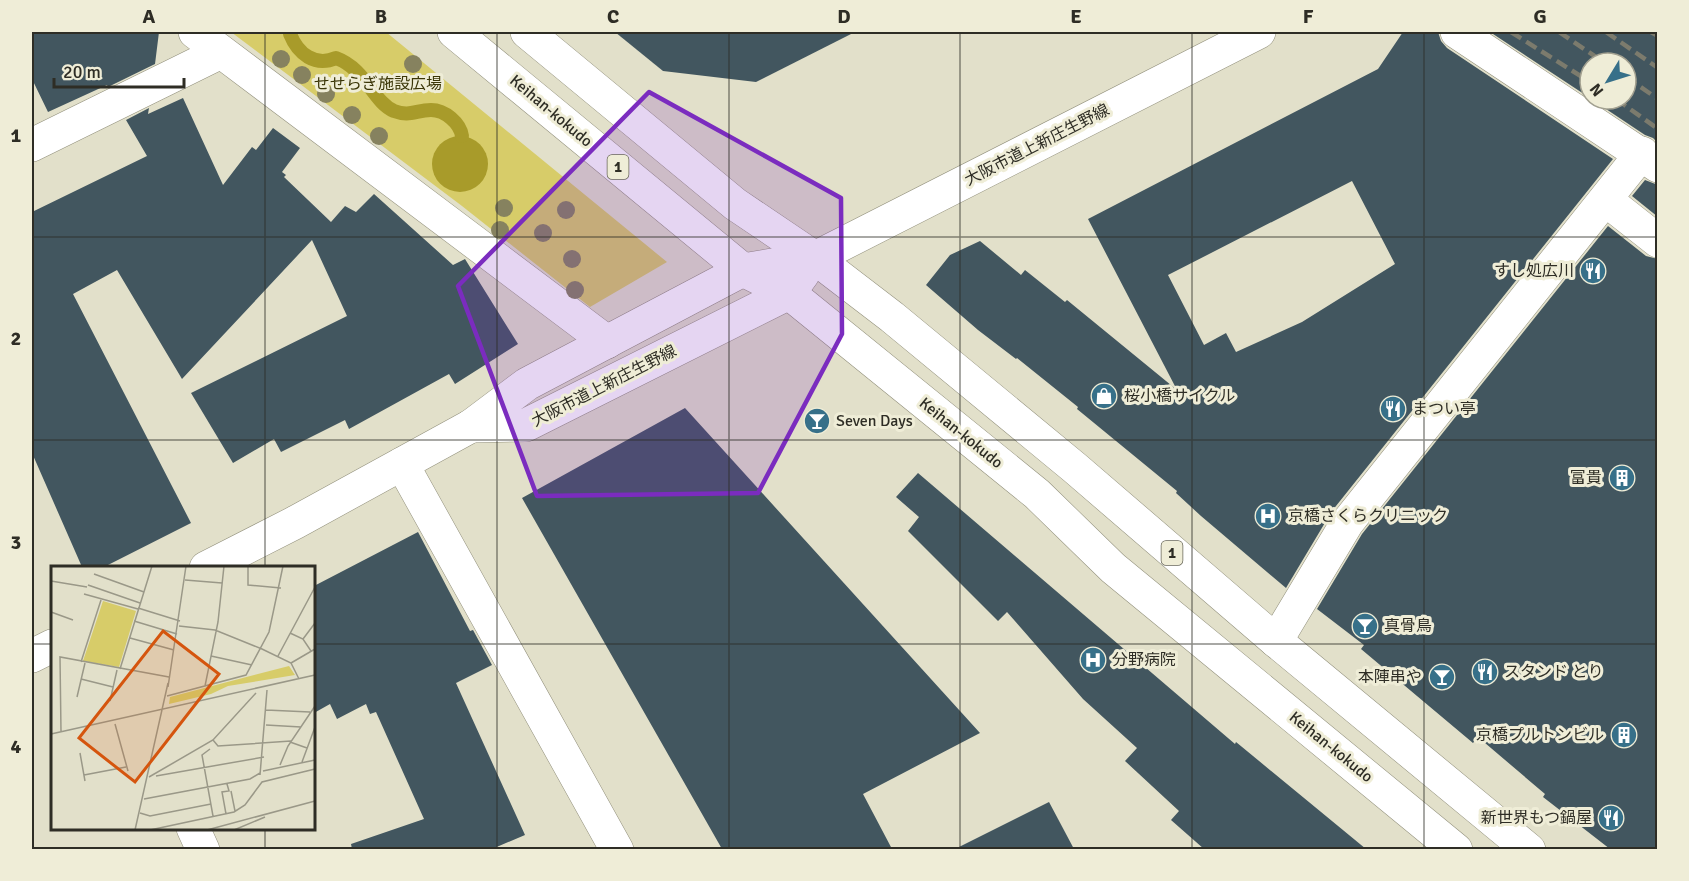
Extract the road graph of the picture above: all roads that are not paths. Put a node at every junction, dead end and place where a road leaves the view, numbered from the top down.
1 (195, 32) edge
2 (454, 32) edge
3 (527, 32) edge
4 (1260, 32) edge
5 (1457, 32) edge
6 (221, 52) junction
7 (32, 145) edge
8 (1650, 160) edge
9 (1606, 200) junction
10 (1658, 241) edge
11 (815, 258) junction
12 (743, 270) junction
13 (789, 293) junction
14 (607, 342) junction
15 (471, 426) junction
16 (402, 464) junction
17 (208, 566) edge
18 (1276, 641) junction
19 (51, 646) edge
20 (32, 656) edge
21 (194, 830) edge
22 (203, 849) edge
23 (617, 849) edge
24 (1456, 849) edge
25 (1529, 849) edge

1 - 6 main road
2 - 12 main road, Keihan-kokudo / 1
3 - 11 main road, 1
4 - 11 main road, 大阪市道上新庄生野線
5 - 8 main road
6 - 7 main road
6 - 14 main road
8 - 9 main road
9 - 10 main road
9 - 18 main road
11 - 12 main road, 大阪市道上新庄生野線
11 - 13 main road, 大阪市道上新庄生野線
11 - 18 main road, 1
12 - 13 main road, Keihan-kokudo / 1
12 - 14 main road, 大阪市道上新庄生野線
13 - 15 main road, 大阪市道上新庄生野線
13 - 24 main road, Keihan-kokudo / 1
14 - 15 main road, 大阪市道上新庄生野線
15 - 16 main road, 大阪市道上新庄生野線
16 - 17 main road, 大阪市道上新庄生野線
16 - 23 main road
18 - 25 main road, 1
19 - 20 main road
21 - 22 main road

